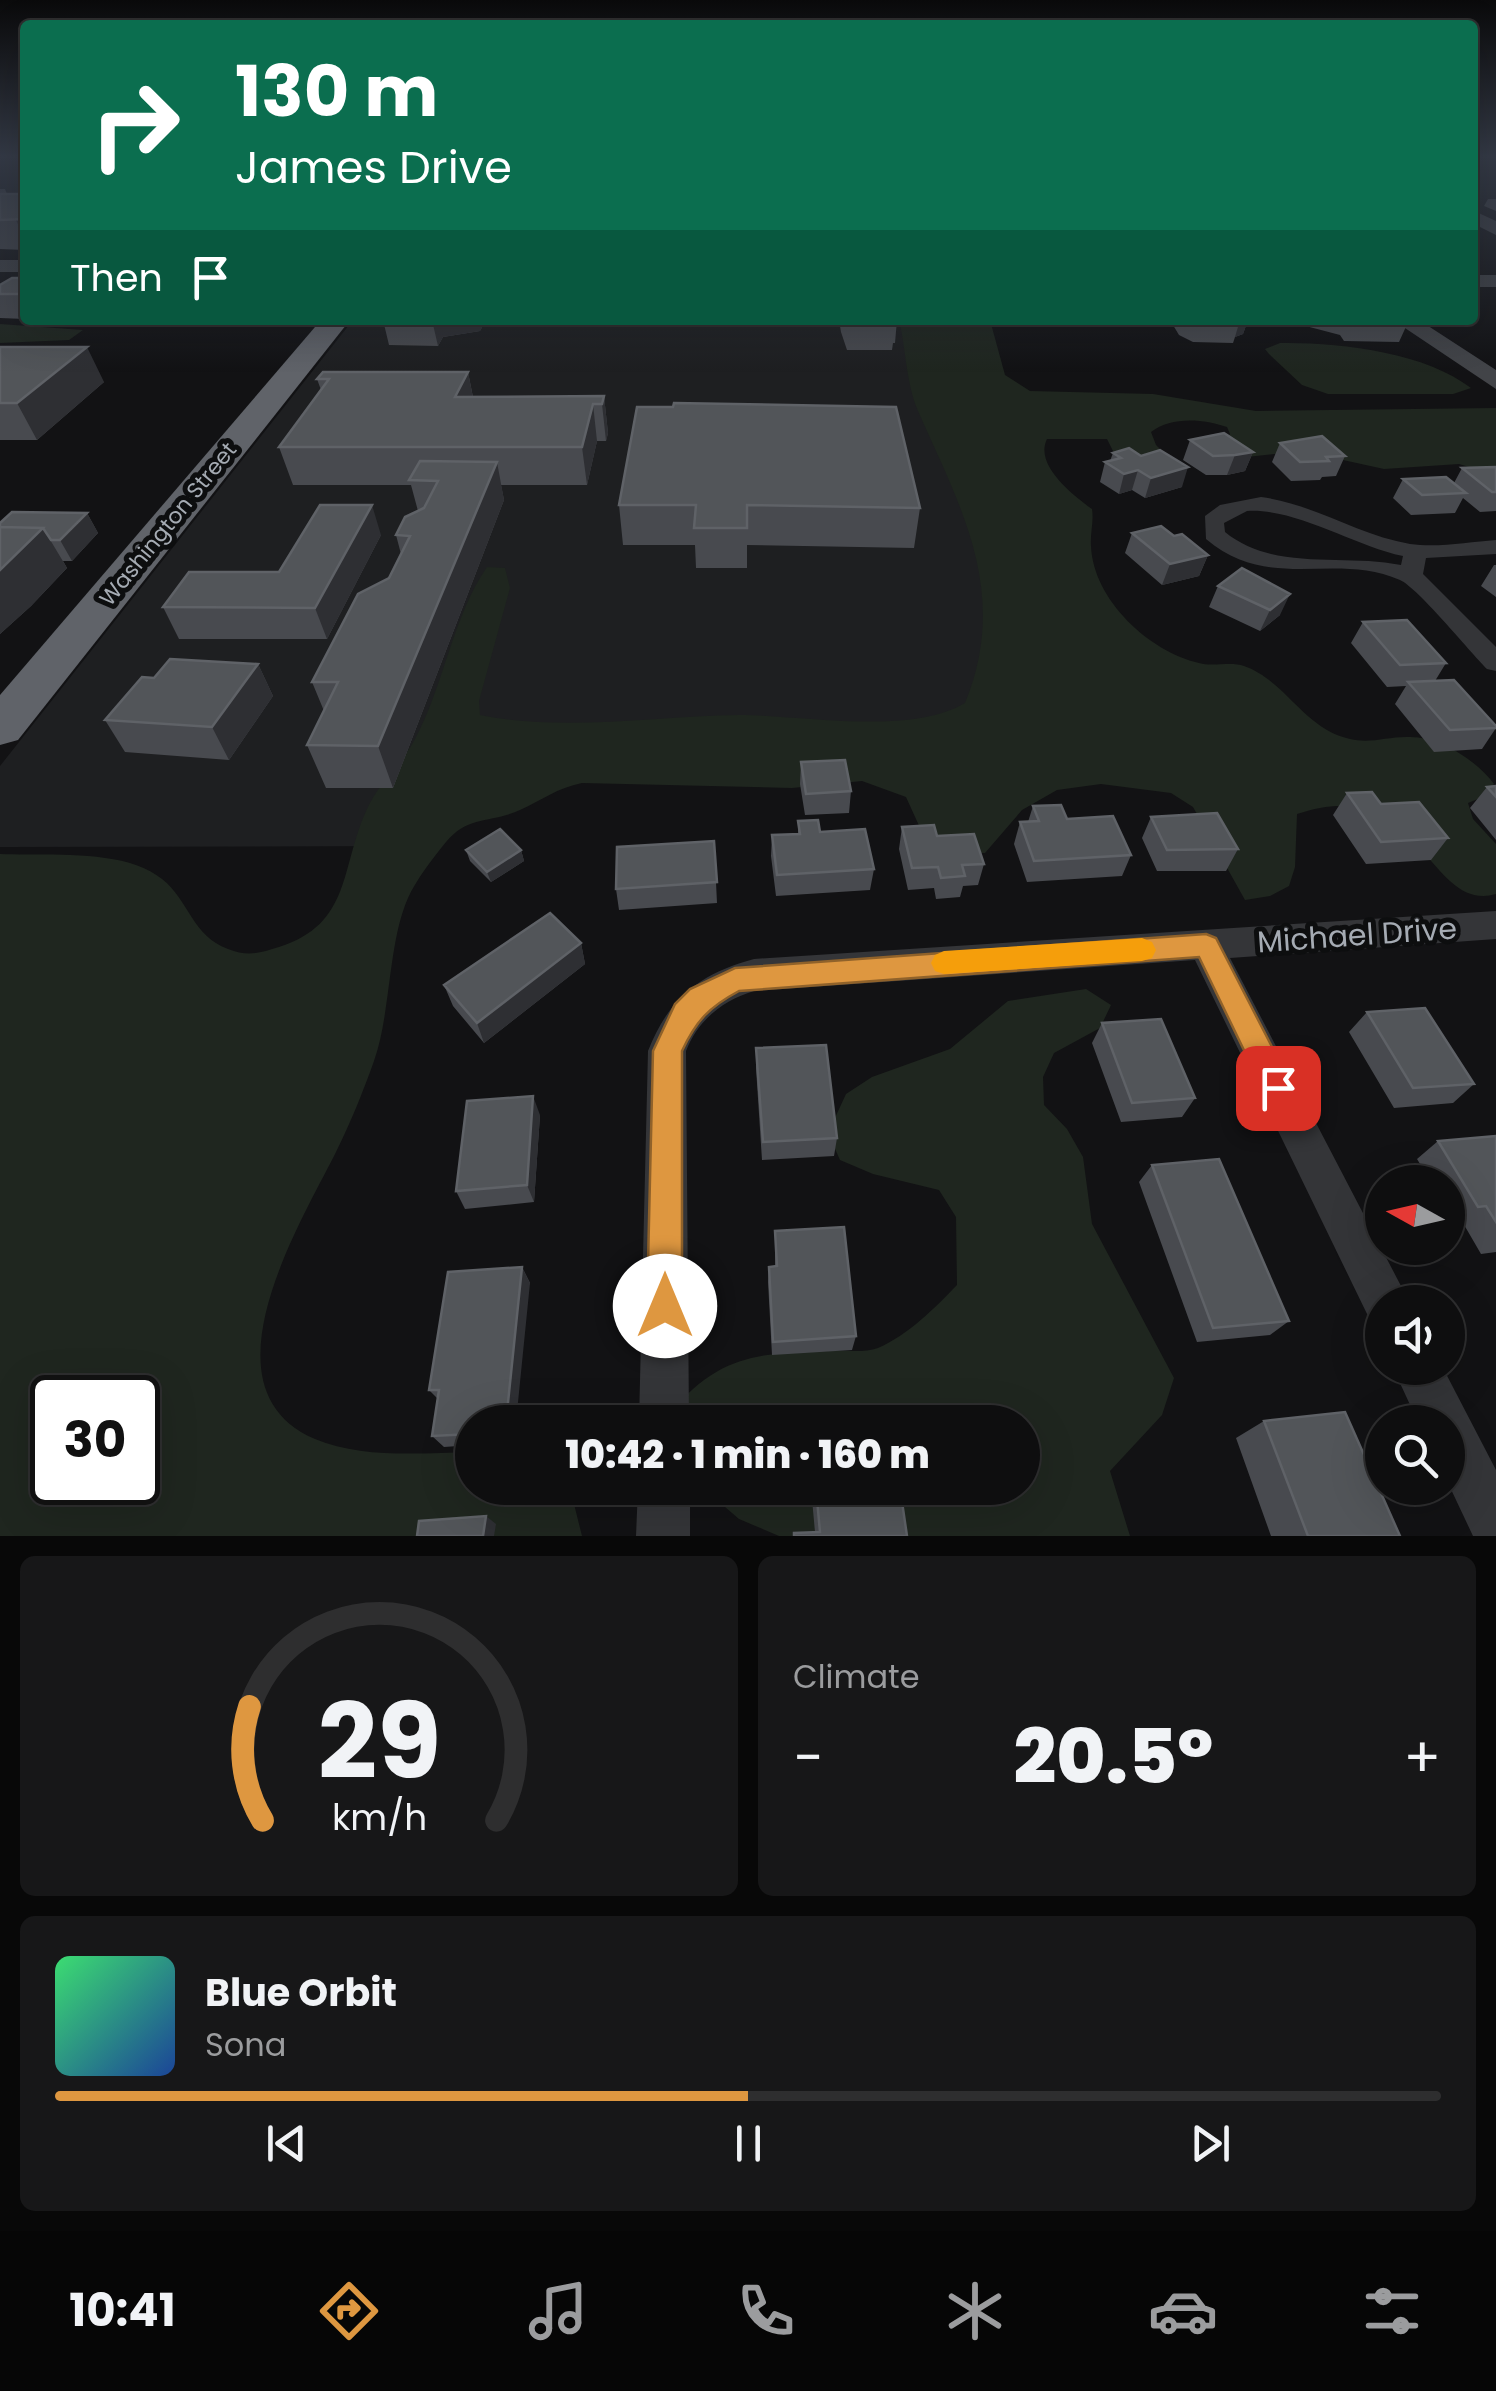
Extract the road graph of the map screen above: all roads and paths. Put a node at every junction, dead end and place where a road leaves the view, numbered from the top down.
1 (332, 325) edge
2 (1412, 325) edge
3 (1496, 381) edge
4 (1496, 547) edge
5 (1413, 564) junction
6 (1496, 662) edge
7 (0, 728) edge
8 (1496, 925) edge
9 (1206, 946) junction
10 (1376, 1285) edge
11 (664, 1405) edge
12 (1465, 1464) edge
13 (664, 1505) edge
14 (1496, 1526) edge
15 (663, 1536) edge

1 - 7 highway, Washington Street
2 - 3 street
4 - 5 street
5 - 5 street
5 - 6 street
8 - 9 street, Michael Drive
9 - 10 street
9 - 11 street, Michael Drive
12 - 14 street
13 - 15 street

